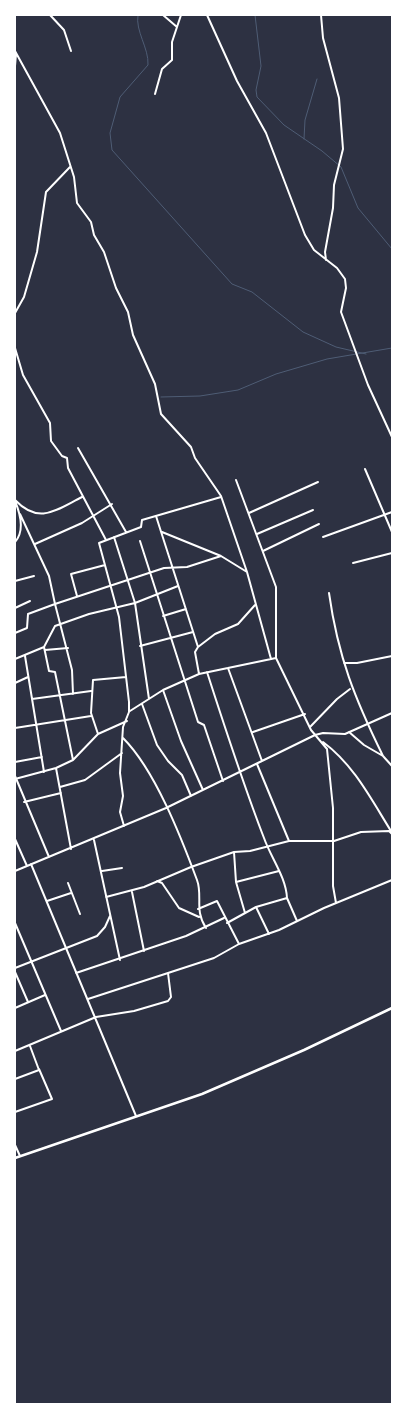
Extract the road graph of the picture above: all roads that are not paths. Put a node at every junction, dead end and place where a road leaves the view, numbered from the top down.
1 (50, 15) edge
2 (163, 15) edge
3 (181, 15) edge
4 (207, 15) edge
5 (321, 15) edge
6 (177, 27) junction
7 (71, 51) dead end
8 (16, 52) edge
9 (15, 66) edge
10 (155, 94) dead end
11 (70, 167) junction
12 (326, 260) junction
13 (15, 314) edge
14 (15, 348) edge
15 (392, 437) edge
16 (78, 448) dead end
17 (365, 469) dead end
18 (236, 480) dead end
19 (318, 482) dead end
20 (221, 496) junction
21 (82, 497) junction
22 (15, 500) edge
23 (112, 504) junction
24 (313, 510) dead end
25 (392, 512) edge
26 (249, 513) junction
27 (20, 514) junction
28 (384, 514) junction
29 (92, 515) junction
30 (156, 515) junction
31 (319, 524) dead end
32 (126, 532) junction
33 (162, 532) junction
34 (392, 532) edge
35 (257, 534) junction
36 (114, 537) junction
37 (323, 537) dead end
38 (106, 540) junction
39 (140, 541) dead end
40 (15, 542) edge
41 (34, 544) junction
42 (263, 551) junction
43 (392, 553) edge
44 (222, 556) junction
45 (353, 563) dead end
46 (105, 566) junction
47 (173, 567) junction
48 (150, 572) junction
49 (247, 572) junction
50 (34, 576) dead end
51 (128, 580) junction
52 (15, 581) edge
53 (110, 586) junction
54 (178, 586) junction
55 (329, 593) dead end
56 (156, 595) junction
57 (78, 596) junction
58 (30, 601) dead end
59 (136, 603) junction
60 (55, 604) junction
61 (256, 605) junction
62 (15, 608) edge
63 (116, 608) junction
64 (186, 609) junction
65 (163, 616) junction
66 (61, 624) junction
67 (193, 632) junction
68 (15, 633) edge
69 (170, 639) junction
70 (140, 646) junction
71 (44, 647) junction
72 (198, 647) junction
73 (68, 648) junction
74 (45, 650) junction
75 (25, 654) junction
76 (392, 656) edge
77 (276, 658) junction
78 (15, 659) edge
79 (271, 659) junction
80 (344, 662) junction
81 (228, 668) junction
82 (207, 672) junction
83 (199, 674) junction
84 (28, 677) junction
85 (126, 677) junction
86 (184, 680) junction
87 (15, 683) edge
88 (351, 689) junction
89 (163, 690) junction
90 (92, 691) junction
91 (73, 694) junction
92 (60, 695) junction
93 (32, 699) junction
94 (149, 699) junction
95 (142, 704) junction
96 (129, 712) junction
97 (392, 713) edge
98 (304, 714) junction
99 (91, 716) junction
100 (64, 719) junction
101 (127, 721) junction
102 (36, 724) junction
103 (367, 724) junction
104 (310, 727) junction
105 (15, 728) edge
106 (349, 732) junction
107 (252, 733) junction
108 (98, 734) junction
109 (315, 735) junction
110 (123, 738) junction
111 (320, 740) junction
112 (122, 753) junction
113 (383, 756) junction
114 (42, 757) junction
115 (73, 760) junction
116 (262, 761) junction
117 (15, 762) edge
118 (257, 764) junction
119 (392, 766) edge
120 (56, 768) junction
121 (44, 772) junction
122 (239, 773) junction
123 (15, 778) edge
124 (223, 781) junction
125 (60, 787) junction
126 (203, 791) junction
127 (61, 793) junction
128 (191, 796) junction
129 (24, 802) junction
130 (166, 808) junction
131 (124, 826) junction
132 (392, 833) edge
133 (15, 839) edge
134 (94, 839) junction
135 (289, 841) junction
136 (334, 841) junction
137 (266, 846) junction
138 (71, 849) junction
139 (234, 852) junction
140 (49, 857) junction
141 (31, 864) junction
142 (27, 866) junction
143 (190, 867) junction
144 (122, 868) dead end
145 (15, 871) edge
146 (101, 871) junction
147 (279, 871) junction
148 (392, 880) edge
149 (157, 881) junction
150 (236, 882) junction
151 (68, 883) dead end
152 (131, 891) junction
153 (72, 893) junction
154 (106, 897) junction
155 (287, 898) junction
156 (47, 901) junction
157 (336, 903) junction
158 (256, 907) junction
159 (198, 909) junction
160 (246, 913) junction
161 (80, 914) dead end
162 (110, 916) junction
163 (200, 917) junction
164 (224, 918) junction
165 (297, 921) junction
166 (227, 923) junction
167 (15, 924) edge
168 (206, 928) junction
169 (16, 929) edge
170 (269, 934) junction
171 (239, 944) junction
172 (66, 948) junction
173 (144, 951) junction
174 (120, 960) junction
175 (31, 961) junction
176 (15, 968) edge
177 (15, 972) edge
178 (76, 973) junction
179 (168, 973) junction
180 (46, 995) junction
181 (88, 1000) junction
182 (28, 1002) junction
183 (15, 1008) edge
184 (392, 1008) edge
185 (96, 1018) junction
186 (61, 1031) junction
187 (30, 1046) junction
188 (15, 1051) edge
189 (39, 1069) junction
190 (15, 1079) edge
191 (15, 1112) edge
192 (137, 1118) junction
193 (15, 1145) edge
194 (20, 1156) junction
195 (15, 1158) edge

1 - 7 street
2 - 6 street
3 - 6 street
4 - 12 street
5 - 12 street
6 - 10 street
8 - 9 street
8 - 11 street
11 - 13 street
11 - 20 street
12 - 15 street
14 - 21 street
16 - 23 street
17 - 28 street
18 - 26 street
19 - 26 street
20 - 30 street
20 - 49 street
21 - 22 street
21 - 29 street
22 - 27 street
23 - 29 street
23 - 32 street
24 - 35 street
25 - 28 street
26 - 35 street
27 - 40 street
27 - 41 street
28 - 34 street
28 - 37 street
29 - 38 street
29 - 41 street
30 - 32 street
30 - 33 street
31 - 42 street
32 - 36 street
33 - 44 street
33 - 47 street
35 - 42 street
36 - 38 street
36 - 51 street
38 - 46 street
39 - 48 street
41 - 60 street
42 - 77 street
43 - 45 street
44 - 47 street
44 - 49 street
46 - 53 street
46 - 57 street
47 - 48 street
47 - 54 street
48 - 51 street
48 - 56 street
49 - 61 street
50 - 52 street
51 - 53 street
51 - 59 street
53 - 57 street
53 - 63 street
54 - 56 street
54 - 64 street
55 - 80 street
56 - 59 street
56 - 65 street
57 - 60 street
58 - 62 street
59 - 63 street
59 - 70 street
60 - 66 street
60 - 68 street
61 - 72 street
61 - 79 street
63 - 66 street
63 - 85 street
64 - 65 street
64 - 67 street
65 - 69 street
66 - 71 street
66 - 73 street
67 - 69 street
67 - 72 street
69 - 70 street
69 - 86 street
70 - 94 street
71 - 74 street
71 - 75 street
72 - 83 street
73 - 74 street
73 - 91 street
74 - 92 street
75 - 78 street
75 - 84 street
76 - 80 street
77 - 79 street
77 - 98 street
79 - 81 street
80 - 88 street
81 - 82 street
81 - 107 street
82 - 83 street
82 - 122 street
83 - 86 street
84 - 87 street
84 - 93 street
85 - 90 street
85 - 96 street
86 - 89 street
86 - 124 street
88 - 103 street
88 - 104 street
89 - 94 street
89 - 126 street
90 - 91 street
90 - 99 street
91 - 92 street
92 - 93 street
92 - 100 street
93 - 102 street
94 - 95 street
95 - 96 street
95 - 128 street
96 - 101 street
97 - 103 street
98 - 104 street
98 - 107 street
99 - 100 street
99 - 108 street
100 - 102 street
100 - 115 street
101 - 108 street
101 - 110 street
102 - 105 street
102 - 114 street
103 - 106 street
103 - 113 street
104 - 109 street
106 - 109 street
106 - 113 street
107 - 116 street
108 - 115 street
109 - 111 street
109 - 116 street
110 - 112 street
110 - 130 street
111 - 132 street
111 - 136 street
112 - 125 street
112 - 131 street
113 - 119 street
114 - 117 street
114 - 121 street
115 - 120 street
116 - 118 street
118 - 122 street
118 - 135 street
120 - 121 street
120 - 125 street
121 - 123 street
122 - 124 street
122 - 137 street
123 - 129 street
124 - 126 street
125 - 127 street
126 - 128 street
127 - 129 street
127 - 138 street
128 - 130 street
129 - 140 street
130 - 131 street
130 - 143 street
131 - 134 street
132 - 136 street
133 - 142 street
134 - 138 street
134 - 146 street
135 - 136 street
135 - 137 street
136 - 157 street
137 - 139 street
137 - 147 street
138 - 140 street
139 - 143 street
139 - 150 street
140 - 141 street
141 - 142 street
141 - 156 street
142 - 145 street
143 - 149 street
143 - 159 street
144 - 146 street
146 - 154 street
147 - 150 street
147 - 155 street
148 - 157 street
149 - 152 street
149 - 163 street
150 - 160 street
151 - 153 street
152 - 154 street
152 - 173 street
153 - 156 street
153 - 161 street
154 - 162 street
155 - 158 street
155 - 165 street
156 - 172 street
157 - 165 street
158 - 160 street
158 - 170 street
159 - 163 street
159 - 164 street
160 - 166 street
162 - 172 street
162 - 174 street
163 - 168 street
164 - 166 street
164 - 168 street
165 - 170 street
166 - 171 street
167 - 169 street
168 - 173 street
169 - 175 street
170 - 171 street
171 - 179 street
172 - 175 street
172 - 178 street
173 - 174 street
174 - 178 street
175 - 176 street
175 - 180 street
177 - 182 street
178 - 181 street
179 - 181 street
179 - 185 street
180 - 182 street
180 - 186 street
181 - 185 street
182 - 183 street
184 - 192 main road
185 - 186 street
185 - 192 street
186 - 187 street
187 - 188 street
187 - 189 street
189 - 190 street
189 - 191 street
192 - 194 main road
193 - 194 street
194 - 195 main road

